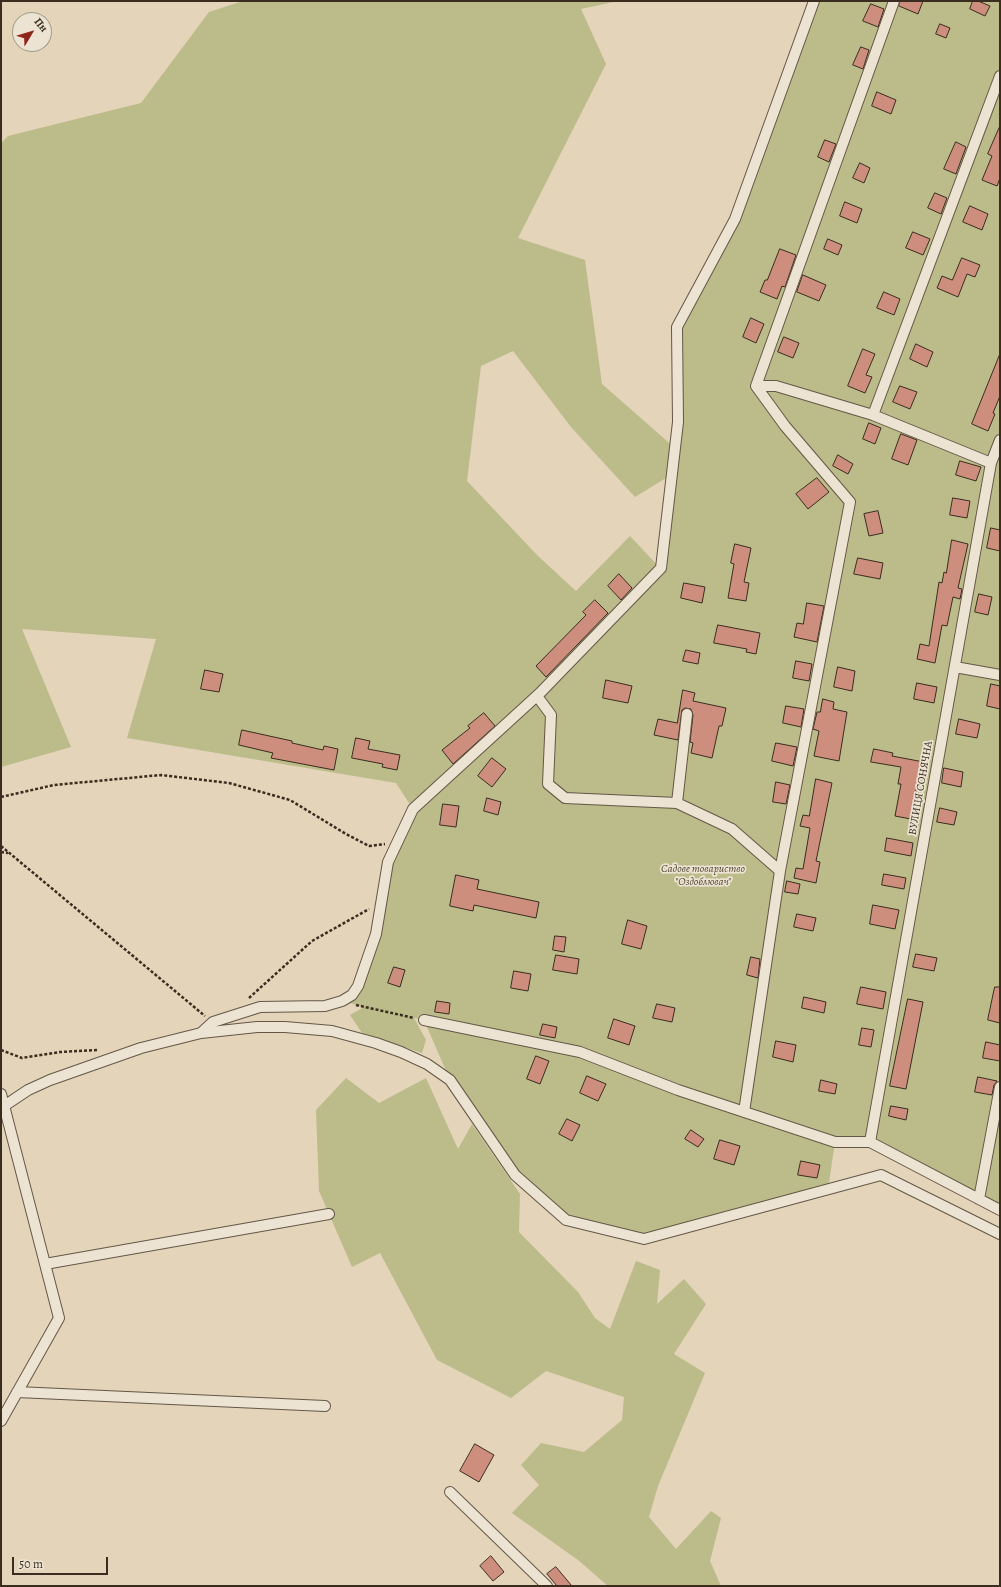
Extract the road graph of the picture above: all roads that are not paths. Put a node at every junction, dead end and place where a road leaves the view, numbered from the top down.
1 (814, 1) edge
2 (894, 1) edge
3 (1000, 76) edge
4 (756, 386) junction
5 (873, 415) junction
6 (1000, 440) edge
7 (991, 462) junction
8 (955, 667) junction
9 (1000, 675) edge
10 (537, 696) junction
11 (687, 714) dead end
12 (677, 803) junction
13 (780, 871) junction
14 (424, 1020) road end
15 (201, 1033) junction
16 (1000, 1088) edge
17 (1, 1094) edge
18 (2, 1107) edge
19 (744, 1112) junction
20 (870, 1142) junction
21 (979, 1199) junction
22 (1000, 1210) edge
23 (329, 1214) dead end
24 (1000, 1234) edge
25 (45, 1264) junction
26 (17, 1392) junction
27 (325, 1406) dead end
28 (1, 1421) edge
29 (450, 1492) dead end
30 (547, 1586) edge

1 - 10 street
2 - 4 street
3 - 5 street
4 - 5 street
4 - 13 street
5 - 7 street
6 - 7 street, ВУЛИЦЯ СОНЯЧНА
7 - 8 street, ВУЛИЦЯ СОНЯЧНА
8 - 9 street
8 - 20 street, ВУЛИЦЯ СОНЯЧНА
10 - 12 street
10 - 15 street
11 - 12 street
12 - 13 street
13 - 19 street
14 - 19 street
15 - 18 street
15 - 24 street
16 - 21 street
17 - 18 street
18 - 25 street
19 - 20 street
20 - 21 street
21 - 22 street
23 - 25 street
25 - 26 street
26 - 27 street
26 - 28 street
29 - 30 street

